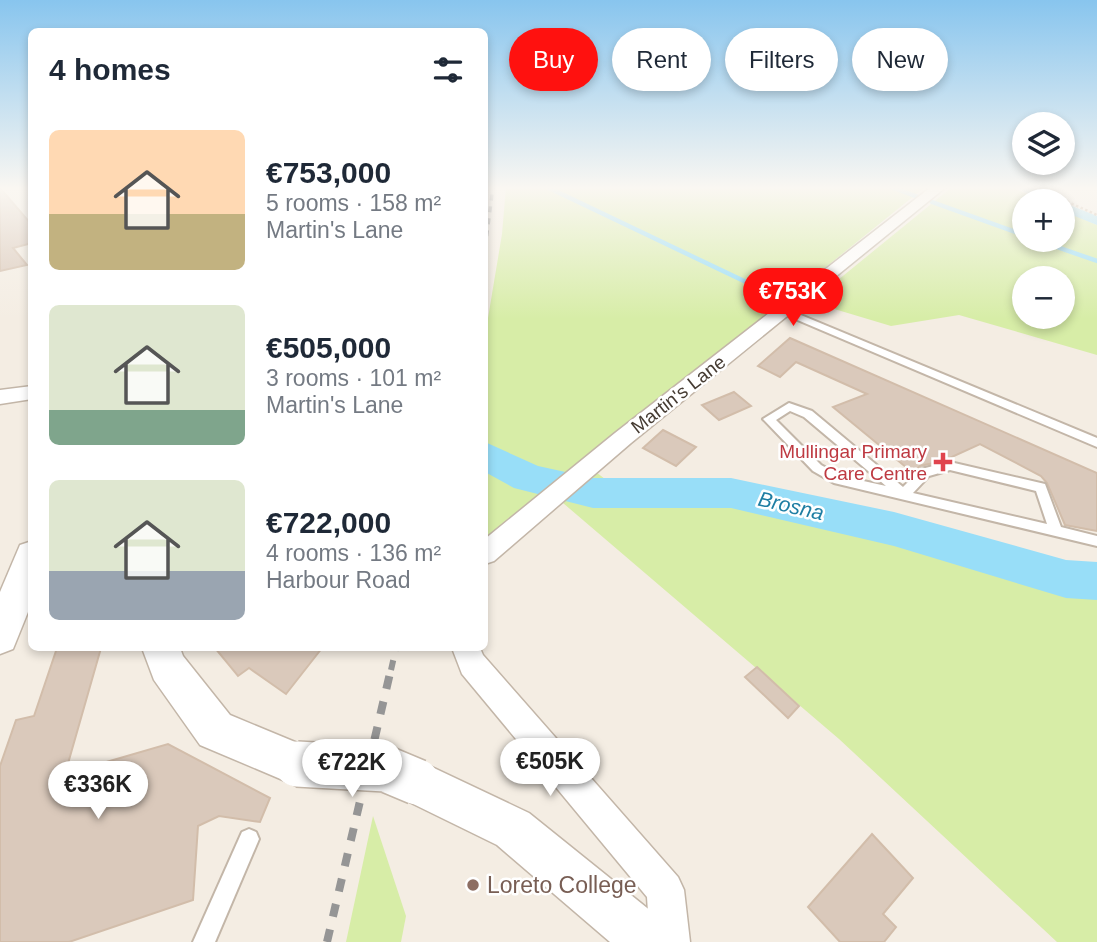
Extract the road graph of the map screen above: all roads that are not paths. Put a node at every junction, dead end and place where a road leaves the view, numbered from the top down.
1 (885, 231) edge
2 (784, 311) junction
3 (28, 393) edge
4 (0, 397) edge
5 (1097, 443) edge
6 (904, 495) junction
7 (1056, 531) junction
8 (1097, 541) edge
9 (488, 551) edge
10 (28, 565) edge
11 (0, 637) edge
12 (162, 651) edge
13 (467, 651) edge
14 (249, 839) dead end
15 (204, 942) edge
16 (649, 942) edge
17 (670, 942) edge

1 - 2 street, Martin's Lane
2 - 5 lane
2 - 9 street, Martin's Lane
3 - 4 street
6 - 6 lane
6 - 7 lane
6 - 7 lane
7 - 8 lane
10 - 11 street
12 - 16 street, bridge
13 - 17 street
14 - 15 lane

